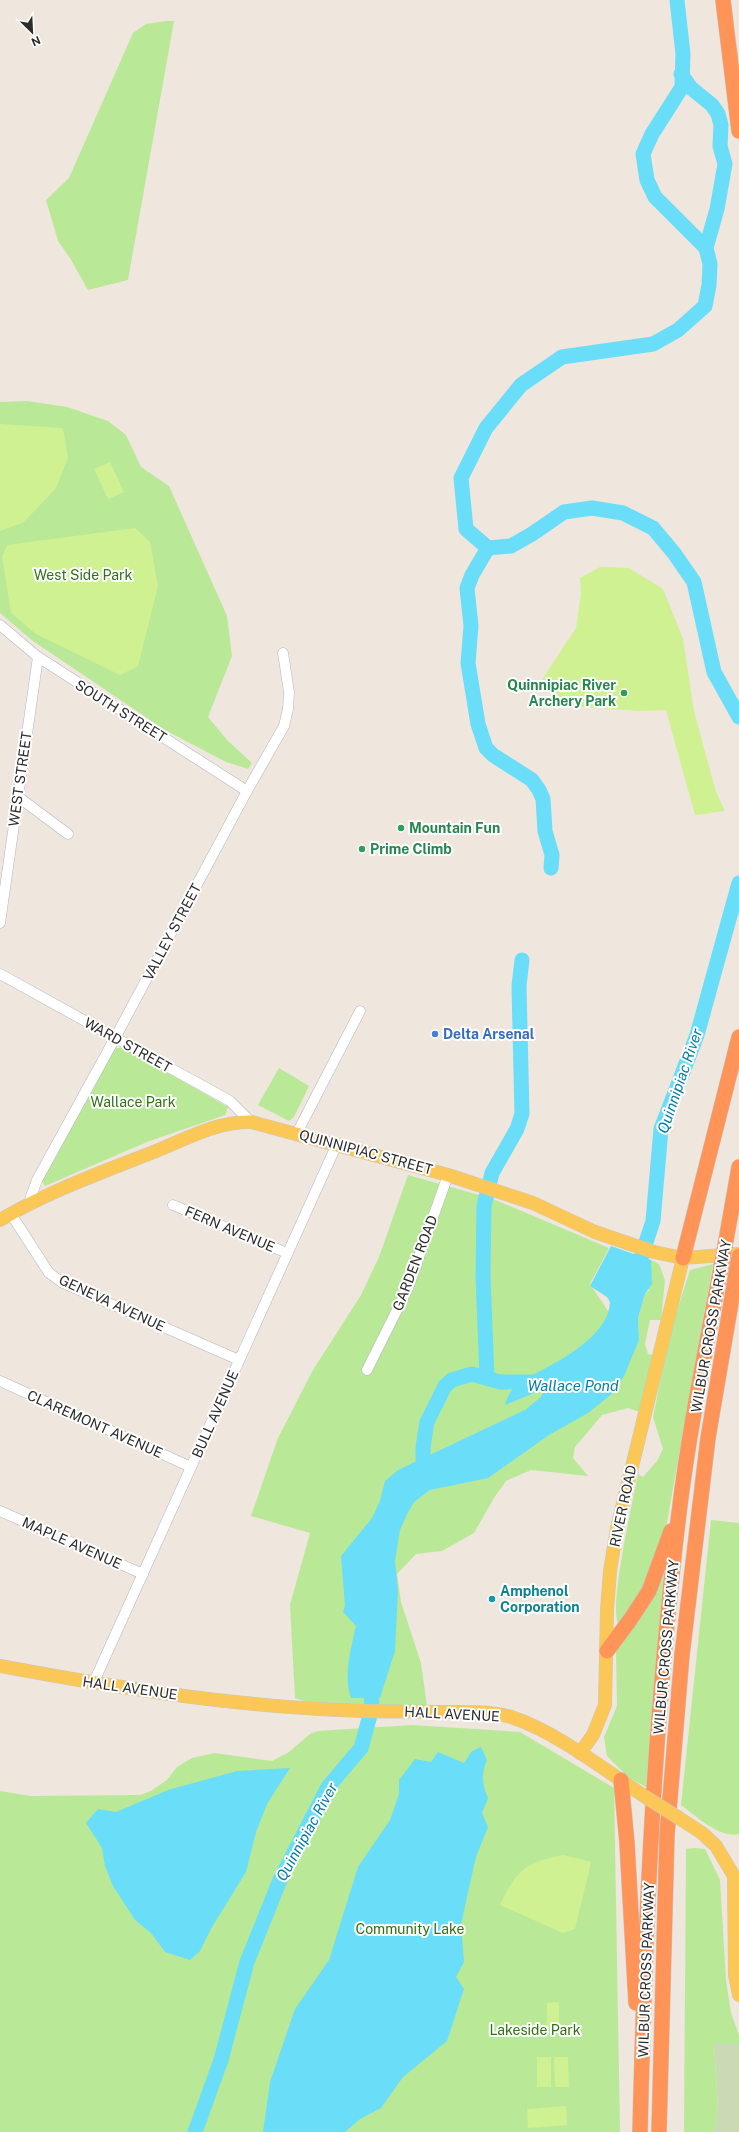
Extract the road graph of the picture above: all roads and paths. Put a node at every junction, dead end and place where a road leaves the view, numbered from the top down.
1 (723, 0) edge
2 (739, 131) edge
3 (0, 625) edge
4 (284, 653) dead end
5 (38, 658) junction
6 (247, 791) junction
7 (17, 796) junction
8 (68, 834) dead end
9 (0, 924) edge
10 (0, 974) edge
11 (360, 1011) dead end
12 (739, 1037) edge
13 (116, 1038) junction
14 (251, 1122) junction
15 (297, 1133) junction
16 (337, 1144) junction
17 (739, 1167) edge
18 (448, 1174) junction
19 (28, 1204) junction
20 (173, 1205) dead end
21 (6, 1217) edge
22 (287, 1253) junction
23 (683, 1258) junction
24 (739, 1258) edge
25 (239, 1360) junction
26 (367, 1370) dead end
27 (0, 1381) edge
28 (191, 1467) junction
29 (0, 1511) edge
30 (679, 1511) junction
31 (143, 1574) junction
32 (607, 1651) junction
33 (0, 1666) edge
34 (92, 1684) junction
35 (580, 1753) junction
36 (621, 1780) junction
37 (737, 1874) edge
38 (664, 1935) junction
39 (739, 1995) edge
40 (640, 2129) edge
41 (659, 2132) edge
42 (668, 2132) edge

1 - 2 highway
3 - 5 street, SOUTH STREET
4 - 6 street, VALLEY STREET
5 - 6 street, SOUTH STREET
5 - 7 street, WEST STREET
6 - 13 street, VALLEY STREET
7 - 8 street
7 - 9 street, WEST STREET
10 - 13 street, WARD STREET
11 - 15 street
12 - 23 highway
13 - 14 street, WARD STREET
13 - 19 street, VALLEY STREET
14 - 15 main road, QUINNIPIAC STREET
14 - 19 main road, QUINNIPIAC STREET
15 - 16 main road, QUINNIPIAC STREET
16 - 18 main road, QUINNIPIAC STREET
16 - 22 street, BULL AVENUE
17 - 30 highway, WILBUR CROSS PARKWAY, bridge
18 - 23 main road, QUINNIPIAC STREET
18 - 26 street, GARDEN ROAD
19 - 21 main road, QUINNIPIAC STREET
20 - 22 street, FERN AVENUE
21 - 25 street, GENEVA AVENUE
22 - 25 street, BULL AVENUE
23 - 24 main road, QUINNIPIAC STREET
23 - 32 main road, RIVER ROAD
24 - 38 highway, WILBUR CROSS PARKWAY
25 - 28 street, BULL AVENUE
27 - 28 street, CLAREMONT AVENUE
28 - 31 street, BULL AVENUE
29 - 31 street, MAPLE AVENUE
30 - 32 highway
30 - 40 highway, WILBUR CROSS PARKWAY
31 - 34 street, BULL AVENUE
32 - 35 main road, RIVER ROAD
33 - 34 main road, HALL AVENUE
34 - 35 main road, HALL AVENUE
35 - 36 main road, HALL AVENUE
36 - 37 main road, HALL AVENUE, bridge
36 - 40 highway
37 - 39 main road, HALL AVENUE
38 - 41 highway, WILBUR CROSS PARKWAY
38 - 42 highway

